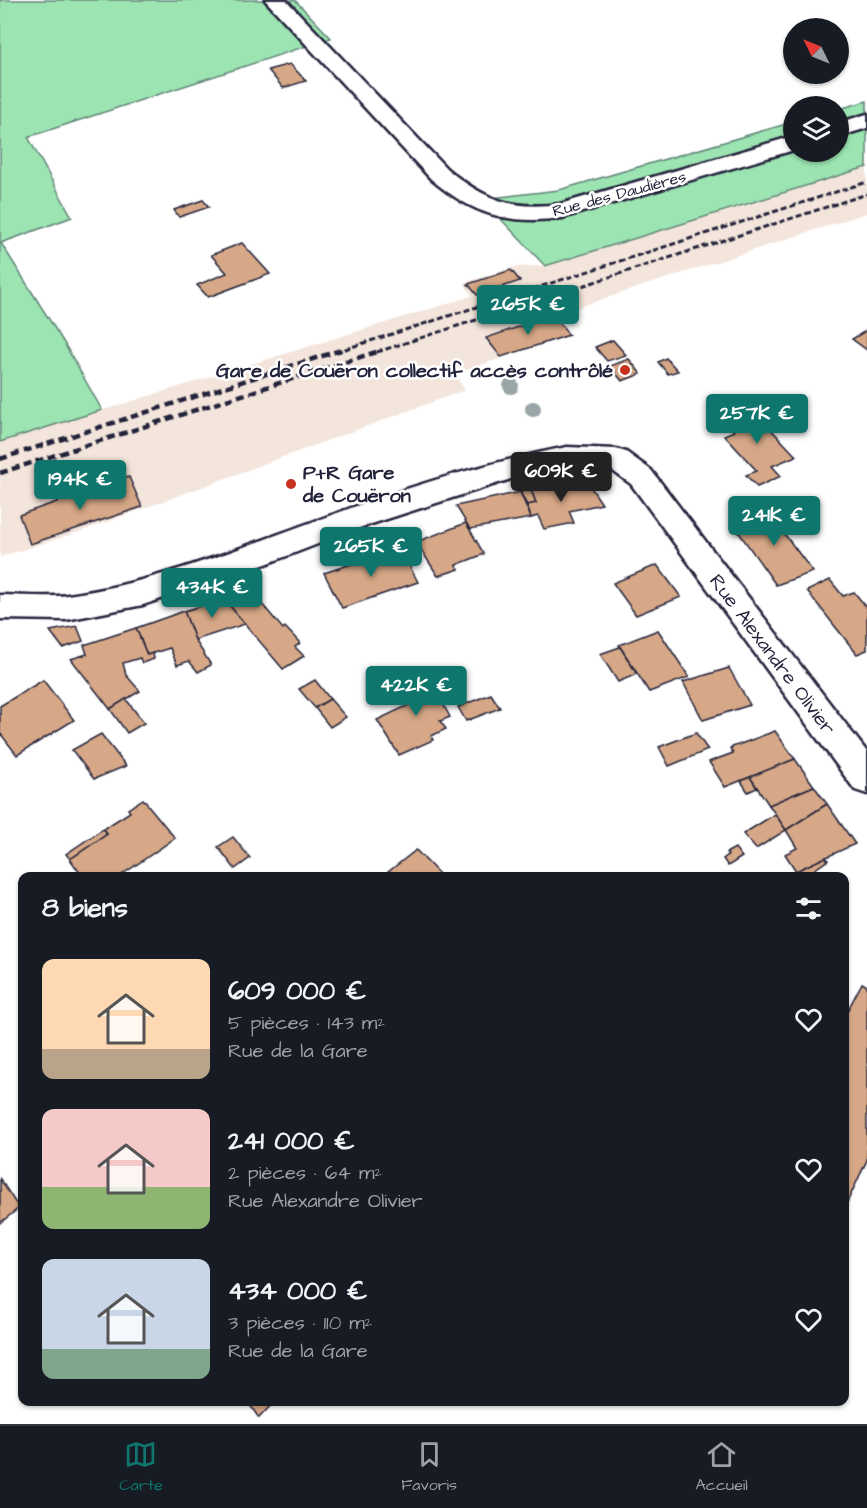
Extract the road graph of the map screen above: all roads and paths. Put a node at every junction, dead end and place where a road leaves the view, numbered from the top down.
1 (275, 0) edge
2 (867, 121) edge
3 (849, 127) edge
4 (783, 146) edge
5 (0, 607) edge
6 (867, 779) edge

1 - 4 street, Rue des Daudières
2 - 3 street
5 - 6 street, Rue Alexandre Olivier

